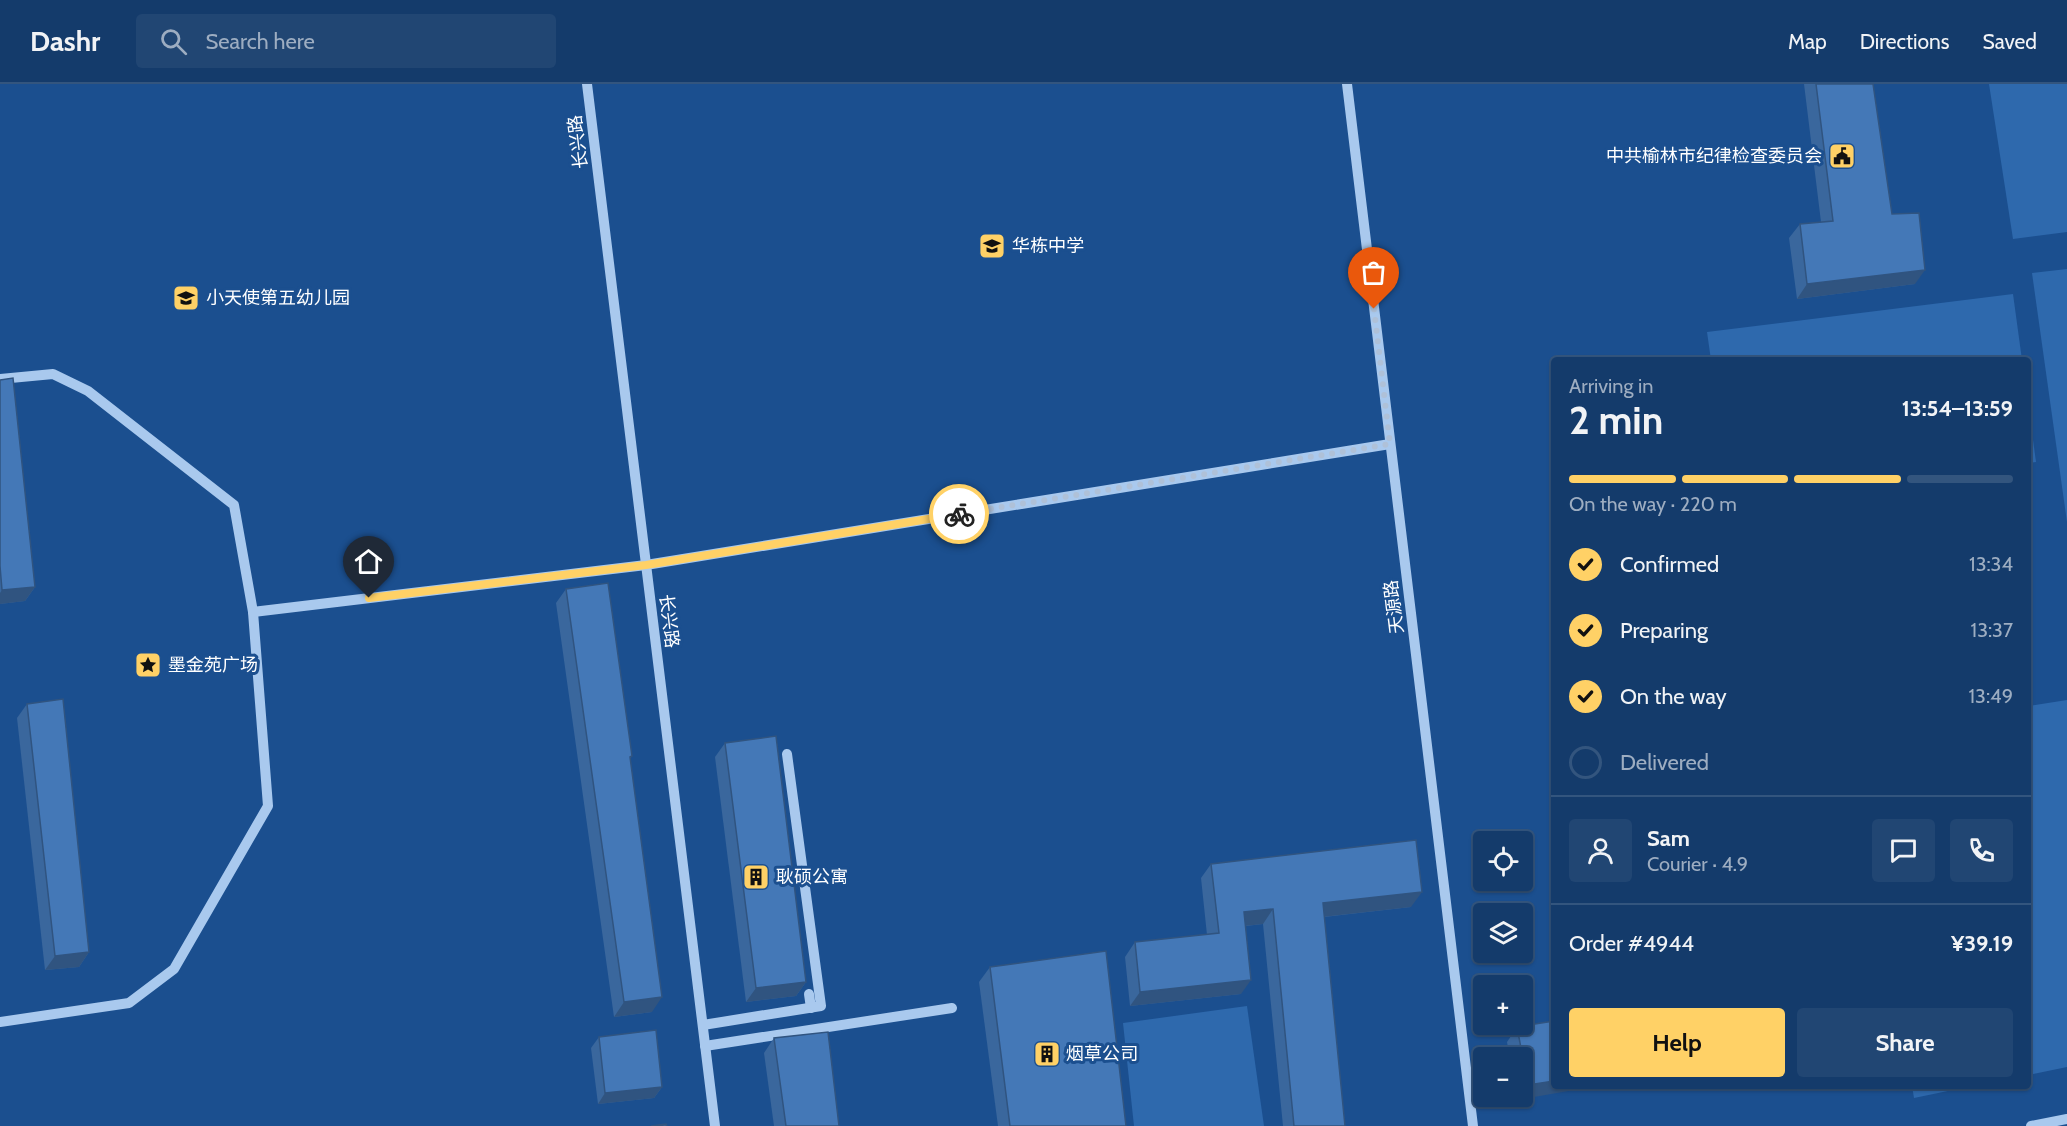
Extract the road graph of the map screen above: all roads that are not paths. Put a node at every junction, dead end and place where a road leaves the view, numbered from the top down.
1 (587, 84) edge
2 (1347, 84) edge
3 (0, 379) edge
4 (1390, 444) junction
5 (646, 565) junction
6 (253, 612) junction
7 (787, 754) dead end
8 (809, 994) dead end
9 (811, 1008) junction
10 (952, 1008) dead end
11 (0, 1022) edge
12 (703, 1025) junction
13 (705, 1046) junction
14 (2067, 1119) edge
15 (715, 1126) edge
16 (1473, 1126) edge
17 (2031, 1126) edge

1 - 5 street, 长兴路
2 - 4 street, 天源路
3 - 6 street
4 - 5 street
4 - 16 street, 天源路
5 - 6 street
5 - 12 street, 长兴路
6 - 11 street
7 - 9 street
8 - 9 street
9 - 12 street
10 - 13 street
12 - 13 street, 长兴路
13 - 15 street, 长兴路
14 - 17 street

